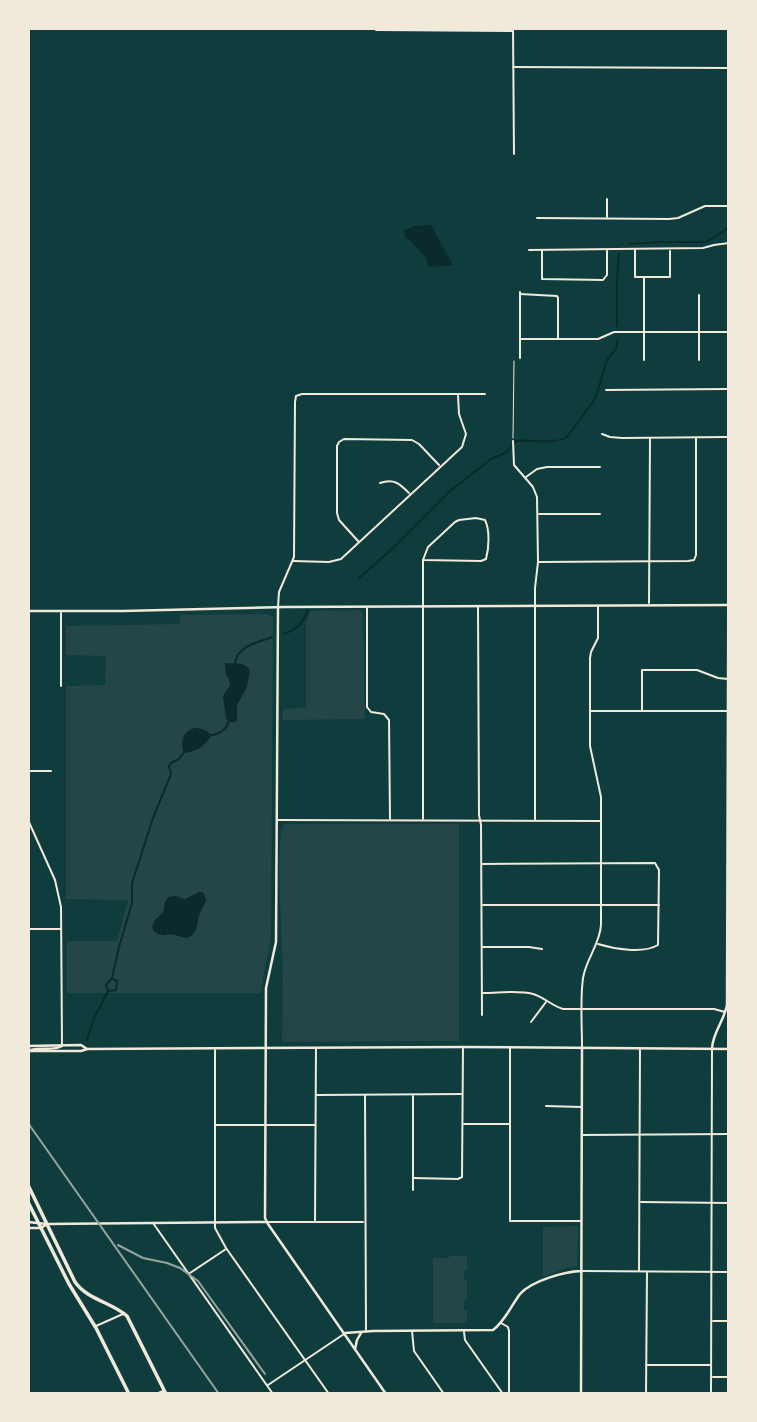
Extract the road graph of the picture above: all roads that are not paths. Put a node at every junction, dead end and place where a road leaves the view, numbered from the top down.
1 (513, 29) edge
2 (376, 30) dead end
3 (513, 67) junction
4 (729, 68) edge
5 (514, 154) dead end
6 (607, 199) dead end
7 (729, 206) edge
8 (537, 218) dead end
9 (607, 219) junction
10 (729, 243) edge
11 (635, 249) junction
12 (670, 249) junction
13 (529, 250) dead end
14 (542, 250) junction
15 (607, 251) junction
16 (644, 278) junction
17 (699, 295) dead end
18 (645, 332) junction
19 (698, 332) junction
20 (729, 332) edge
21 (520, 339) junction
22 (558, 339) junction
23 (520, 358) dead end
24 (644, 360) dead end
25 (699, 360) dead end
26 (514, 361) dead end
27 (729, 387) edge
28 (606, 390) dead end
29 (458, 394) junction
30 (485, 394) dead end
31 (729, 404) edge
32 (602, 435) dead end
33 (650, 438) junction
34 (696, 438) junction
35 (729, 438) edge
36 (513, 441) joint
37 (440, 467) junction
38 (600, 467) dead end
39 (525, 477) junction
40 (380, 483) dead end
41 (410, 494) junction
42 (538, 514) junction
43 (600, 514) dead end
44 (359, 542) junction
45 (424, 560) junction
46 (293, 561) junction
47 (649, 561) junction
48 (538, 562) junction
49 (649, 604) junction
50 (478, 605) junction
51 (598, 605) junction
52 (729, 605) edge
53 (366, 606) junction
54 (423, 606) junction
55 (535, 606) junction
56 (278, 607) junction
57 (28, 611) edge
58 (61, 611) junction
59 (729, 679) edge
60 (61, 686) dead end
61 (728, 710) edge
62 (590, 711) junction
63 (642, 711) junction
64 (729, 728) edge
65 (28, 771) edge
66 (51, 771) dead end
67 (728, 804) edge
68 (28, 820) edge
69 (277, 820) junction
70 (390, 820) junction
71 (423, 820) junction
72 (480, 820) junction
73 (535, 820) junction
74 (601, 821) junction
75 (482, 864) junction
76 (601, 864) junction
77 (482, 905) junction
78 (601, 905) junction
79 (659, 905) junction
80 (28, 929) edge
81 (62, 929) junction
82 (728, 933) edge
83 (597, 944) junction
84 (482, 947) junction
85 (542, 949) dead end
86 (728, 979) edge
87 (482, 993) junction
88 (547, 1001) junction
89 (583, 1009) junction
90 (725, 1012) junction
91 (482, 1015) dead end
92 (531, 1022) dead end
93 (62, 1045) junction
94 (28, 1046) edge
95 (463, 1047) junction
96 (510, 1047) junction
97 (582, 1047) junction
98 (316, 1048) junction
99 (640, 1048) junction
100 (712, 1048) junction
101 (87, 1049) junction
102 (215, 1049) junction
103 (266, 1049) junction
104 (729, 1049) edge
105 (28, 1051) edge
106 (365, 1094) junction
107 (413, 1094) junction
108 (463, 1094) junction
109 (316, 1095) junction
110 (546, 1106) dead end
111 (582, 1107) junction
112 (463, 1124) junction
113 (510, 1124) junction
114 (214, 1125) junction
115 (265, 1125) junction
116 (316, 1125) junction
117 (640, 1133) junction
118 (712, 1134) junction
119 (729, 1134) edge
120 (582, 1135) junction
121 (413, 1178) junction
122 (28, 1188) edge
123 (413, 1190) dead end
124 (28, 1202) edge
125 (640, 1202) junction
126 (712, 1203) junction
127 (729, 1203) edge
128 (28, 1222) edge
129 (38, 1222) junction
130 (214, 1222) junction
131 (267, 1222) junction
132 (315, 1222) junction
133 (366, 1222) junction
134 (582, 1222) junction
135 (153, 1223) junction
136 (47, 1224) junction
137 (28, 1228) edge
138 (41, 1228) junction
139 (226, 1248) junction
140 (582, 1271) junction
141 (639, 1271) junction
142 (647, 1272) junction
143 (712, 1272) junction
144 (729, 1272) edge
145 (190, 1274) junction
146 (92, 1297) junction
147 (85, 1310) junction
148 (124, 1313) junction
149 (712, 1321) junction
150 (729, 1321) edge
151 (501, 1323) junction
152 (95, 1327) junction
153 (412, 1331) junction
154 (464, 1331) junction
155 (365, 1332) junction
156 (345, 1333) junction
157 (355, 1349) junction
158 (304, 1360) junction
159 (646, 1365) junction
160 (712, 1365) junction
161 (712, 1377) junction
162 (729, 1377) edge
163 (267, 1386) junction
164 (165, 1392) edge
165 (129, 1394) edge
166 (156, 1394) edge
167 (273, 1394) edge
168 (329, 1394) edge
169 (386, 1394) edge
170 (444, 1394) edge
171 (503, 1394) edge
172 (509, 1394) edge
173 (582, 1394) edge
174 (646, 1394) edge
175 (711, 1394) edge

1 - 2 street
1 - 3 street
3 - 4 street
3 - 5 street
6 - 9 street
7 - 9 street
8 - 9 street
10 - 12 street
11 - 12 street
11 - 15 street
11 - 16 street
12 - 16 street
13 - 14 street
14 - 15 street
14 - 15 street
16 - 18 street
17 - 19 street
18 - 19 street
18 - 22 street
18 - 24 street
19 - 20 street
19 - 25 street
21 - 22 street
21 - 22 street
21 - 23 street
26 - 36 lane
27 - 28 street
27 - 31 street
29 - 30 street
29 - 37 street
29 - 46 street
31 - 35 street
32 - 33 street
33 - 34 street
33 - 47 street
34 - 35 street
34 - 47 street
35 - 52 street
36 - 39 street
37 - 41 street
37 - 44 street
38 - 39 street
39 - 42 street
40 - 41 street
41 - 44 street
42 - 43 street
42 - 48 street
44 - 46 street
45 - 45 street
45 - 54 street
46 - 56 street
47 - 48 street
47 - 49 street
48 - 55 street
49 - 51 street
49 - 52 street
50 - 54 street
50 - 55 street
50 - 72 street
51 - 55 street
51 - 62 street
52 - 59 street
53 - 54 street
53 - 56 street
53 - 70 street
54 - 71 street
55 - 73 street
56 - 58 street
56 - 69 street
57 - 58 street
58 - 60 street
59 - 61 street
59 - 63 street
61 - 63 street
61 - 64 street
62 - 63 street
62 - 74 street
64 - 67 street
65 - 66 street
67 - 82 street
68 - 81 street
69 - 70 street
69 - 103 street
70 - 71 street
71 - 72 street
72 - 73 street
72 - 75 street
73 - 74 street
74 - 76 street
75 - 76 street
75 - 77 street
76 - 78 street
76 - 79 street
77 - 78 street
77 - 84 street
78 - 79 street
78 - 83 street
79 - 83 street
80 - 81 street
81 - 93 street
82 - 86 street
83 - 89 street
84 - 85 street
84 - 87 street
86 - 90 street
87 - 88 street
87 - 91 street
88 - 89 street
88 - 92 street
89 - 90 street
89 - 97 street
90 - 100 street
93 - 94 street
93 - 101 street
93 - 105 street
95 - 96 street
95 - 98 street
95 - 108 street
96 - 97 street
96 - 113 street
97 - 99 street
97 - 111 street
98 - 103 street
98 - 109 street
99 - 100 street
99 - 117 street
100 - 104 street
100 - 118 street
101 - 102 street
101 - 105 street
102 - 103 street
102 - 114 street
103 - 115 street
106 - 107 street
106 - 109 street
106 - 133 street
107 - 108 street
107 - 121 street
108 - 112 street
109 - 116 street
110 - 111 street
111 - 120 street
112 - 113 street
112 - 121 street
113 - 134 street
114 - 115 street
114 - 130 street
115 - 116 street
115 - 131 street
116 - 132 street
117 - 118 street
117 - 120 street
117 - 125 street
118 - 119 street
118 - 126 street
120 - 134 street
121 - 123 street
122 - 136 main road
124 - 129 main road
125 - 126 street
125 - 141 street
126 - 127 street
126 - 143 street
128 - 129 street
129 - 136 street
129 - 138 main road
130 - 131 street
130 - 135 street
130 - 139 street
131 - 132 street
131 - 156 street
132 - 133 street
133 - 155 street
134 - 140 street
135 - 136 street
135 - 145 street
136 - 138 street
136 - 146 main road
137 - 138 street
138 - 147 main road
139 - 145 street
139 - 158 street
140 - 141 street
140 - 151 street
140 - 173 street
141 - 142 street
142 - 143 street
142 - 159 street
143 - 144 street
143 - 149 street
145 - 163 street
146 - 147 main road
146 - 148 main road
147 - 152 main road
148 - 152 street
148 - 164 main road
149 - 150 street
149 - 160 street
151 - 154 street
151 - 172 street
152 - 165 main road
153 - 154 street
153 - 155 street
153 - 170 street
154 - 171 street
155 - 156 street
155 - 157 street
156 - 157 street
156 - 158 street
157 - 169 street
158 - 163 street
158 - 168 street
159 - 160 street
159 - 174 street
160 - 161 street
161 - 162 street
161 - 175 street
163 - 167 street
164 - 166 street

